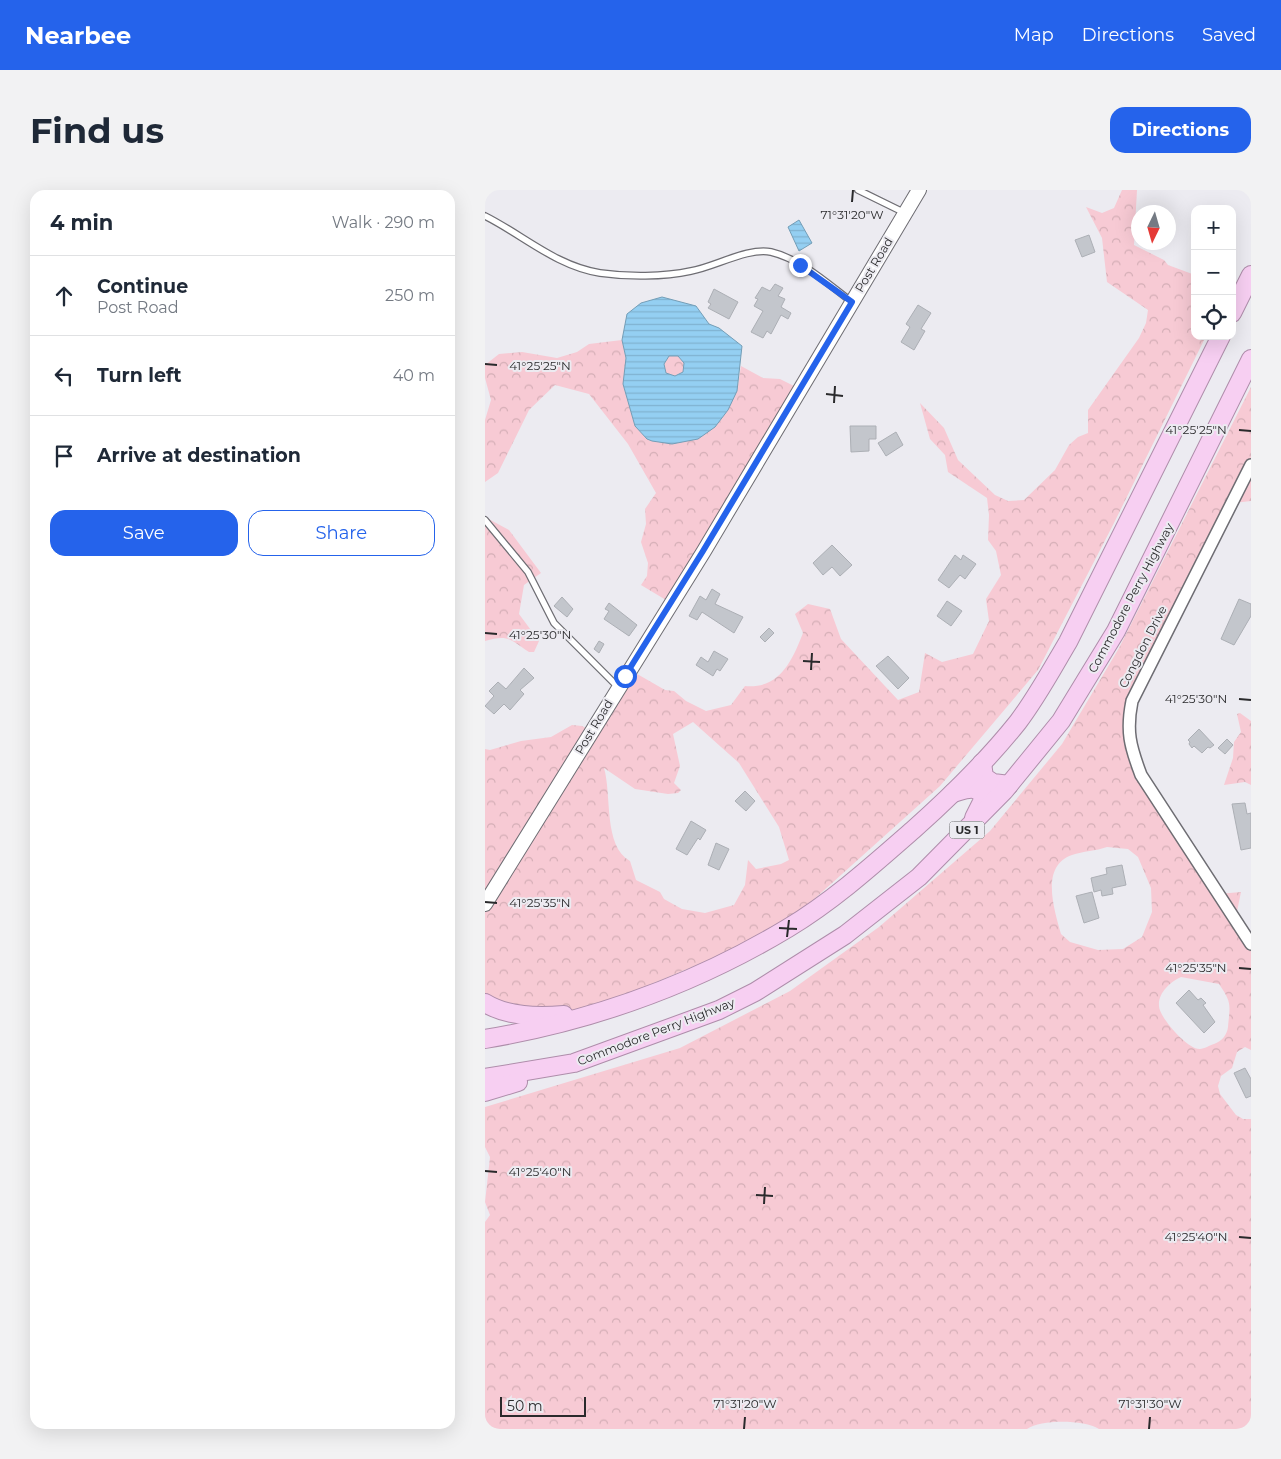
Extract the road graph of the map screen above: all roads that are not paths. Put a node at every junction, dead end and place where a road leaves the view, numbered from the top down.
1 (858, 190) edge
2 (919, 190) edge
3 (905, 213) junction
4 (485, 216) edge
5 (1251, 275) edge
6 (852, 302) junction
7 (1236, 305) edge
8 (1219, 340) edge
9 (1251, 359) edge
10 (1251, 465) edge
11 (485, 520) edge
12 (618, 687) junction
13 (982, 764) junction
14 (1009, 785) junction
15 (952, 793) junction
16 (970, 828) junction
17 (485, 904) edge
18 (1251, 944) edge
19 (485, 1003) edge
20 (626, 1004) junction
21 (485, 1039) edge
22 (574, 1063) junction
23 (485, 1078) edge
24 (485, 1092) edge

1 - 3 lane
2 - 3 street, Post Road
3 - 6 street, Post Road
4 - 6 lane
5 - 7 highway
6 - 12 street, Post Road
8 - 13 highway, US 1
9 - 14 highway, Commodore Perry Highway / US 1
10 - 18 street, Congdon Drive
11 - 12 lane
12 - 17 street, Post Road
13 - 14 highway
13 - 15 highway, US 1
14 - 16 highway, Commodore Perry Highway / US 1
15 - 16 highway
15 - 20 highway, US 1
16 - 22 highway, Commodore Perry Highway / US 1
19 - 20 highway
20 - 21 highway, US 1
22 - 23 highway, Commodore Perry Highway / US 1
22 - 24 highway

